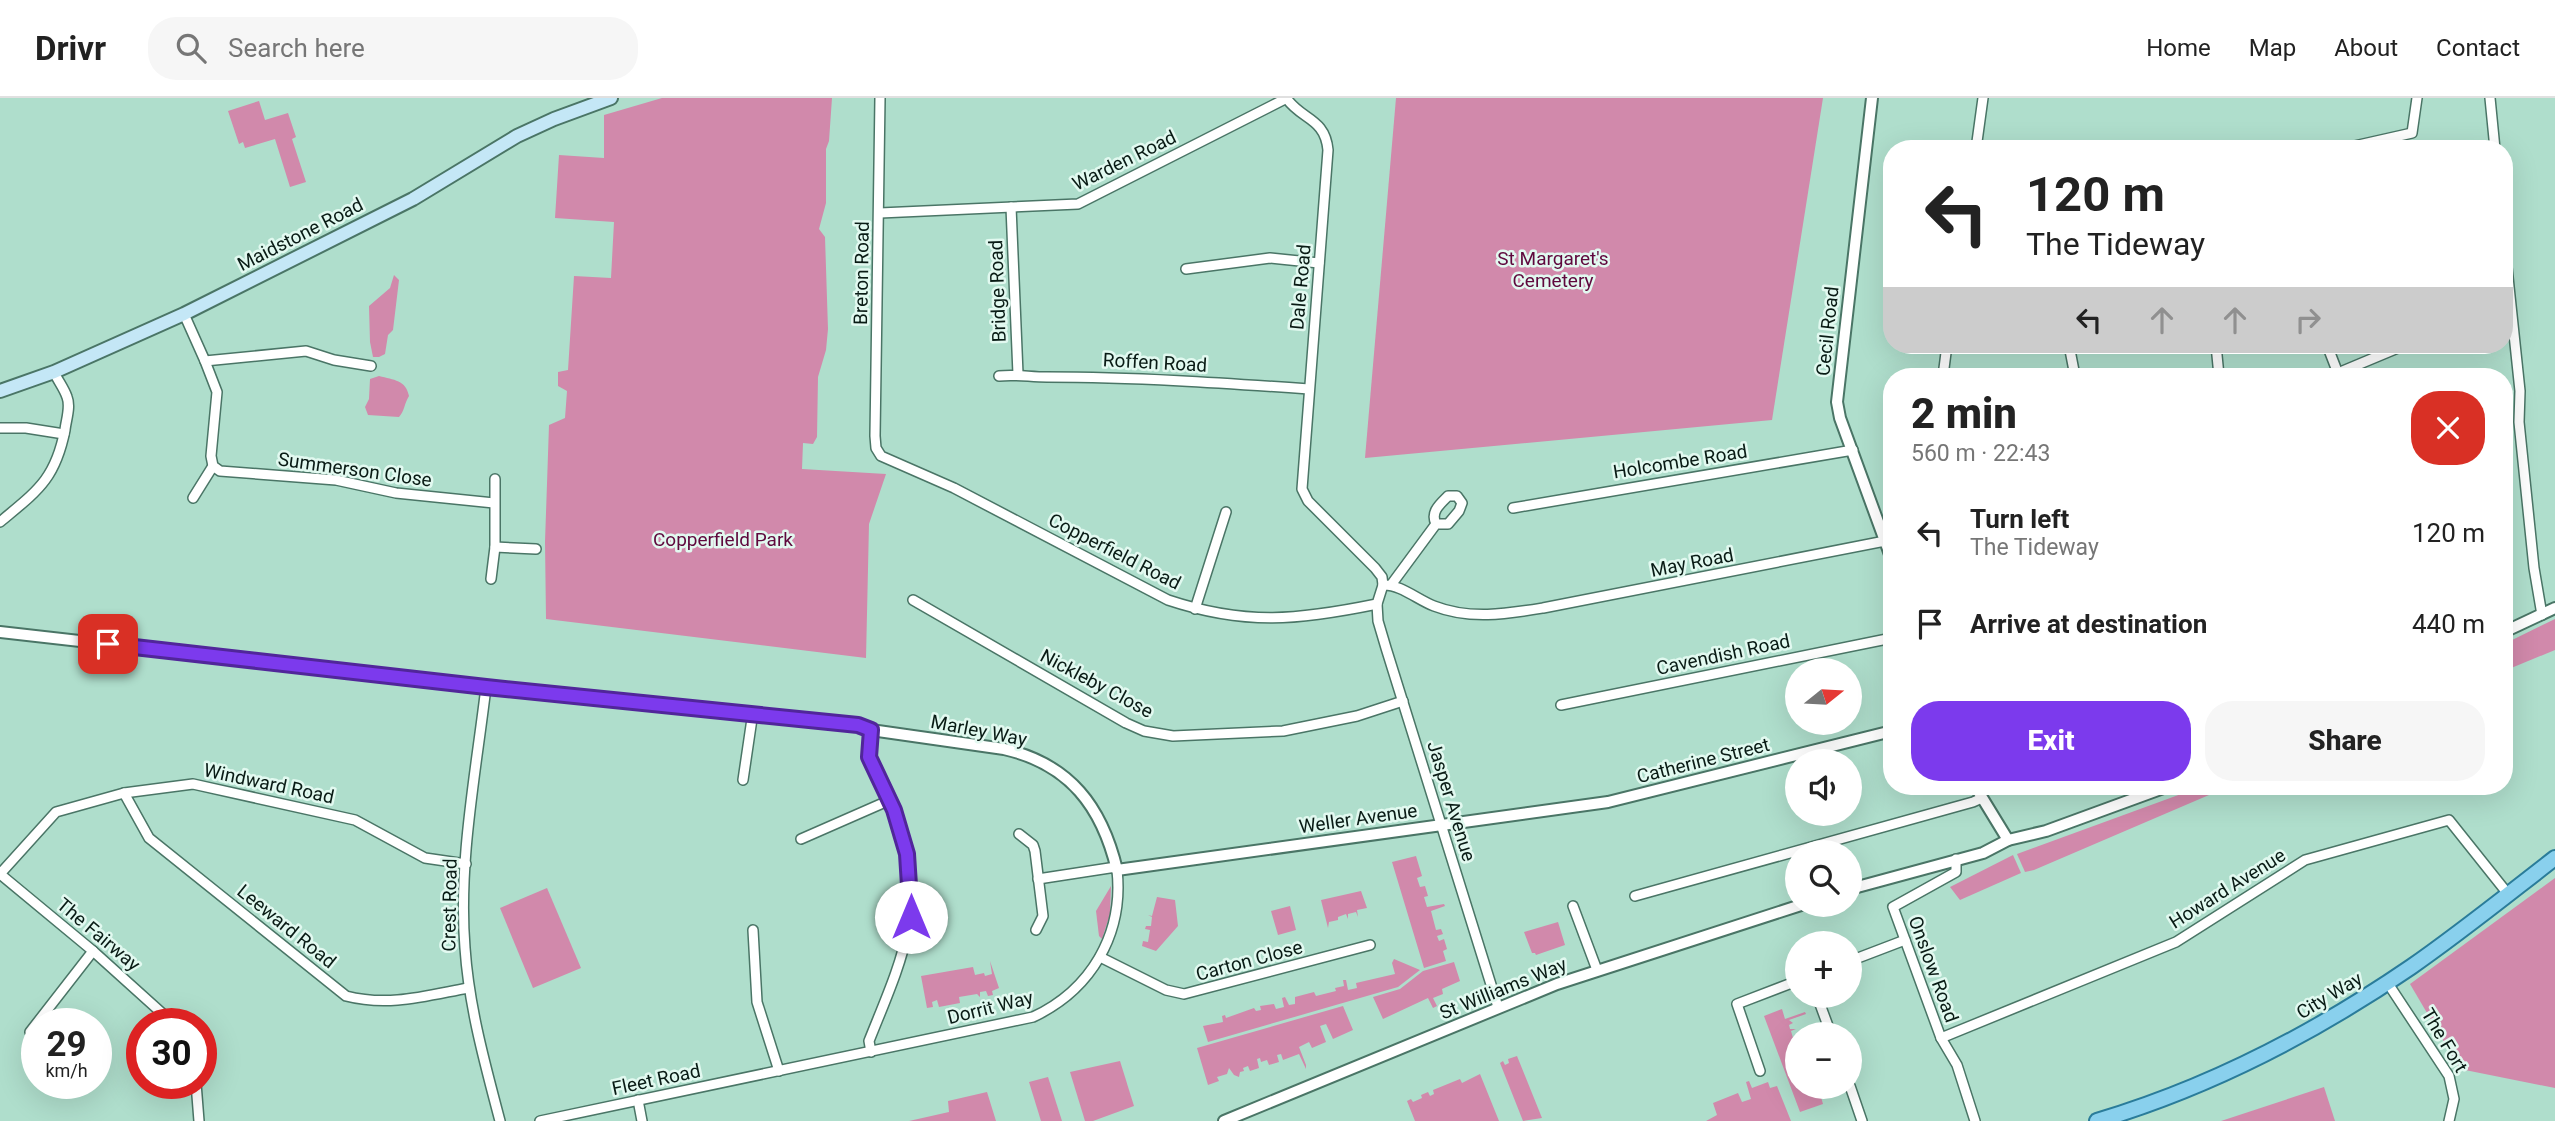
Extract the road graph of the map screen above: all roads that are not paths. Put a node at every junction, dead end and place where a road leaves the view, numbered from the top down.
1 (611, 98) edge
2 (880, 98) edge
3 (1287, 98) edge
4 (1872, 98) edge
5 (1983, 98) edge
6 (2417, 98) edge
7 (2490, 98) edge
8 (1977, 140) edge
9 (2385, 140) edge
10 (2494, 140) edge
11 (1011, 207) junction
12 (880, 213) junction
13 (1319, 263) junction
14 (1186, 270) dead end
15 (184, 314) junction
16 (2513, 324) edge
17 (2385, 354) edge
18 (205, 362) junction
19 (371, 366) dead end
20 (2354, 368) edge
21 (54, 372) junction
22 (1018, 374) junction
23 (999, 376) dead end
24 (1309, 389) junction
25 (0, 391) edge
26 (0, 428) edge
27 (64, 434) junction
28 (876, 448) joint
29 (1853, 450) junction
30 (213, 466) junction
31 (495, 479) dead end
32 (193, 498) dead end
33 (494, 503) junction
34 (1513, 508) dead end
35 (1226, 512) dead end
36 (0, 522) edge
37 (1436, 524) dead end
38 (1883, 535) edge
39 (1883, 541) edge
40 (495, 547) junction
41 (537, 549) dead end
42 (491, 579) dead end
43 (1387, 585) junction
44 (913, 600) dead end
45 (1377, 604) junction
46 (2555, 608) edge
47 (1195, 609) junction
48 (2542, 615) junction
49 (2513, 628) edge
50 (0, 632) edge
51 (1883, 640) edge
52 (486, 687) junction
53 (1403, 701) junction
54 (1561, 705) dead end
55 (753, 712) junction
56 (871, 730) junction
57 (1883, 733) edge
58 (743, 780) dead end
59 (124, 793) junction
60 (1980, 795) edge
61 (2145, 795) edge
62 (1982, 798) junction
63 (890, 800) junction
64 (1605, 802) joint
65 (1441, 824) junction
66 (1019, 834) dead end
67 (800, 839) dead end
68 (2008, 840) junction
69 (2555, 858) edge
70 (1956, 859) junction
71 (466, 864) junction
72 (1116, 868) junction
73 (0, 874) edge
74 (1038, 879) junction
75 (1862, 886) edge
76 (2508, 894) junction
77 (1635, 896) dead end
78 (1573, 906) dead end
79 (1785, 910) edge
80 (753, 930) dead end
81 (1036, 930) dead end
82 (1905, 940) junction
83 (1370, 945) dead end
84 (93, 951) junction
85 (1862, 956) edge
86 (1100, 957) junction
87 (1597, 970) junction
88 (2387, 982) junction
89 (1785, 986) edge
90 (468, 988) junction
91 (1498, 1007) junction
92 (49, 1008) edge
93 (156, 1008) edge
94 (1941, 1038) junction
95 (871, 1052) junction
96 (779, 1071) junction
97 (1760, 1072) dead end
98 (197, 1099) edge
99 (1854, 1099) edge
100 (638, 1100) junction
101 (199, 1121) edge
102 (500, 1121) edge
103 (540, 1121) edge
104 (642, 1121) edge
105 (1224, 1121) edge
106 (1862, 1121) edge
107 (1975, 1121) edge
108 (2098, 1121) edge
109 (2449, 1121) edge

1 - 15 main road, Maidstone Road
2 - 12 street, Breton Road
3 - 11 street, Warden Road
3 - 13 street, Dale Road
4 - 29 street, Cecil Road
5 - 8 street
6 - 9 street
7 - 10 street
11 - 12 street, Warden Road
11 - 22 street, Bridge Road
12 - 28 street, Breton Road
13 - 14 street
13 - 24 street, Dale Road
15 - 18 street
15 - 21 main road, Maidstone Road
16 - 48 street
17 - 20 street
18 - 19 street
18 - 30 street
21 - 25 main road, Maidstone Road
21 - 27 street
22 - 23 street, Roffen Road
22 - 24 street, Roffen Road
24 - 43 street, Dale Road
26 - 27 street
27 - 36 street
28 - 47 street, Copperfield Road
29 - 34 street, Holcombe Road
29 - 38 street, Cecil Road
30 - 32 street
30 - 33 street, Summerson Close
31 - 33 street
33 - 40 street
35 - 47 street
37 - 43 street
39 - 43 street, May Road
40 - 41 street
40 - 42 street
43 - 45 street
44 - 53 street, Nickleby Close
45 - 47 street, Copperfield Road
45 - 53 street, Jasper Avenue
46 - 48 street
48 - 49 street
50 - 52 street, Marley Way
51 - 54 street, Cavendish Road
52 - 55 street, Marley Way
52 - 71 street, Crest Road
53 - 65 street, Jasper Avenue
55 - 56 street, Marley Way
55 - 58 street
56 - 63 street
56 - 72 street, Marley Way
57 - 64 street, Catherine Street
59 - 71 street, Windward Road
59 - 73 street, Windward Road
59 - 90 street, Leeward Road
60 - 62 street
61 - 68 street
62 - 68 street
62 - 77 street
63 - 67 street
63 - 95 street
64 - 65 street, Weller Avenue
65 - 72 street, Weller Avenue
65 - 91 street, Jasper Avenue
66 - 74 street
68 - 70 street
69 - 76 main road, City Way
70 - 75 street
70 - 82 street, Onslow Road
71 - 90 street, Crest Road
72 - 74 street
72 - 86 street, Dorrit Way
73 - 84 street, The Fairway
74 - 81 street
76 - 88 main road, City Way
76 - 94 street, Howard Avenue
78 - 87 street
79 - 87 street, St Williams Way
80 - 96 street
82 - 85 street
82 - 94 street, Onslow Road
83 - 86 street, Carton Close
84 - 92 street
84 - 93 street, The Fairway
86 - 95 street, Dorrit Way
87 - 91 street, St Williams Way
88 - 108 main road, City Way
88 - 109 street, The Fort
89 - 97 street
90 - 102 street, Crest Road
91 - 105 street, St Williams Way
94 - 107 street, Onslow Road
95 - 96 street, Dorrit Way
96 - 100 street, Fleet Road
98 - 101 street
99 - 106 street
100 - 103 street, Fleet Road
100 - 104 street

